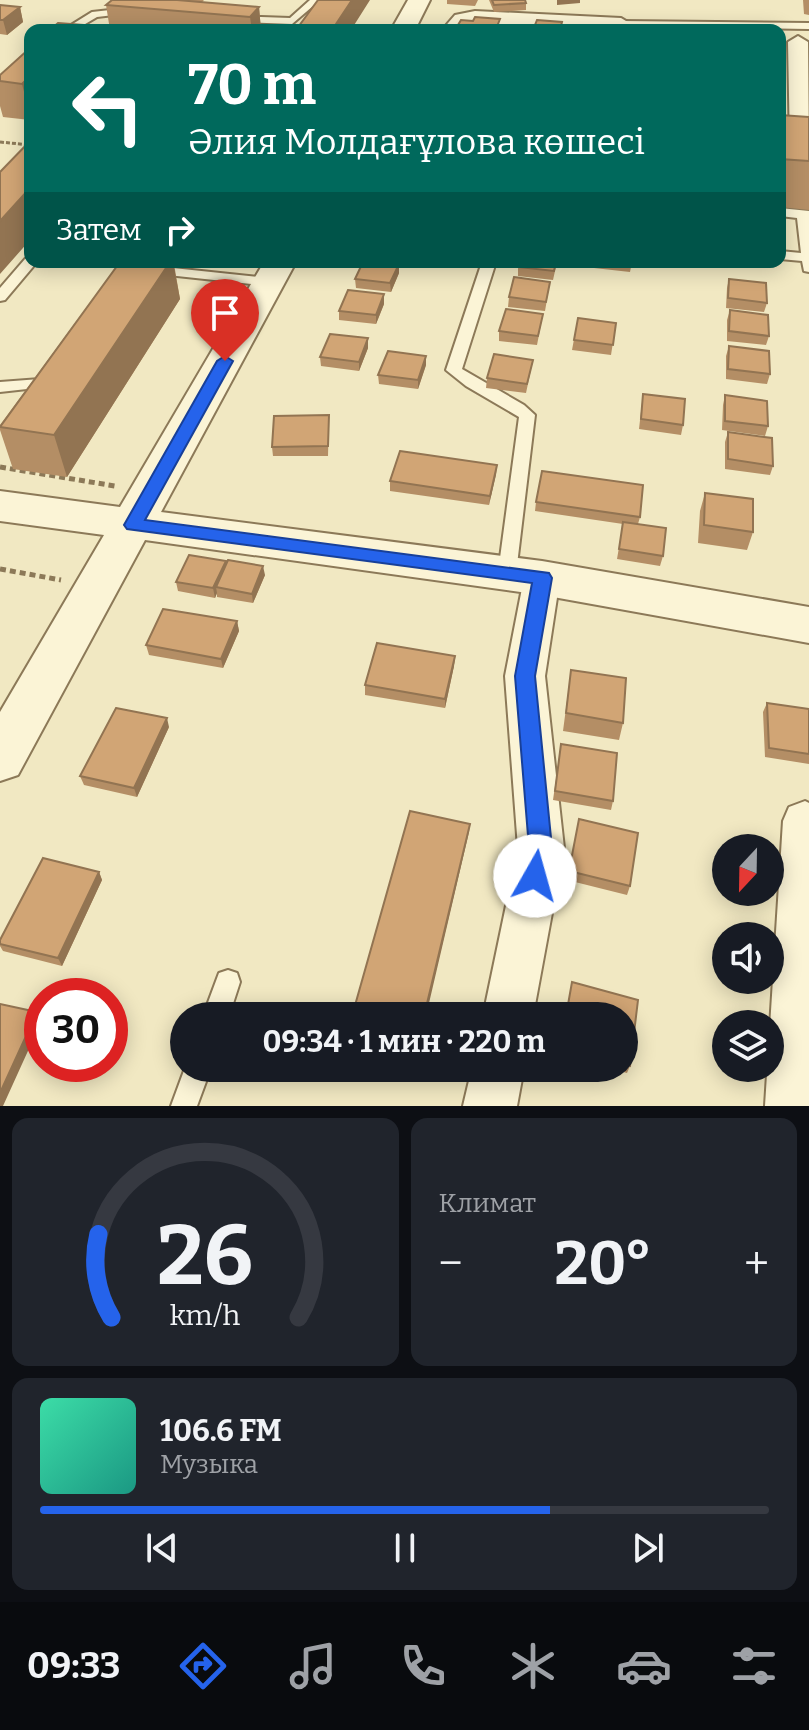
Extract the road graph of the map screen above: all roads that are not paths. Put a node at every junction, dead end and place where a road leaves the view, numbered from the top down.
1 (134, 0) edge
2 (315, 0) edge
3 (419, 0) edge
4 (597, 0) edge
5 (122, 10) junction
6 (138, 11) edge
7 (232, 19) edge
8 (78, 24) edge
9 (406, 24) edge
10 (457, 24) edge
11 (579, 24) edge
12 (621, 24) edge
13 (796, 47) edge
14 (797, 147) edge
15 (786, 212) edge
16 (806, 214) edge
17 (786, 256) edge
18 (808, 258) edge
19 (25, 268) edge
20 (487, 268) edge
21 (809, 268) edge
22 (135, 269) edge
23 (275, 272) edge
24 (0, 297) edge
25 (0, 387) edge
26 (24, 406) edge
27 (0, 506) edge
28 (142, 508) junction
29 (524, 575) junction
30 (809, 625) edge
31 (0, 759) edge
32 (805, 821) dead end
33 (228, 982) dead end
34 (221, 1002) edge
35 (511, 1002) edge
36 (193, 1082) edge
37 (495, 1082) edge
38 (184, 1106) edge
39 (490, 1106) edge
40 (792, 1106) edge

1 - 5 lane
2 - 7 lane
3 - 9 street
4 - 12 street
5 - 6 lane
5 - 8 lane
10 - 11 street
13 - 14 street
15 - 16 lane
16 - 18 lane
17 - 18 lane
18 - 21 lane
19 - 24 lane
20 - 29 lane
22 - 23 lane
23 - 28 street
25 - 26 lane
27 - 28 street
28 - 29 street
28 - 31 street
29 - 30 street
29 - 35 street
32 - 40 street
33 - 34 lane
36 - 38 lane
37 - 39 street

